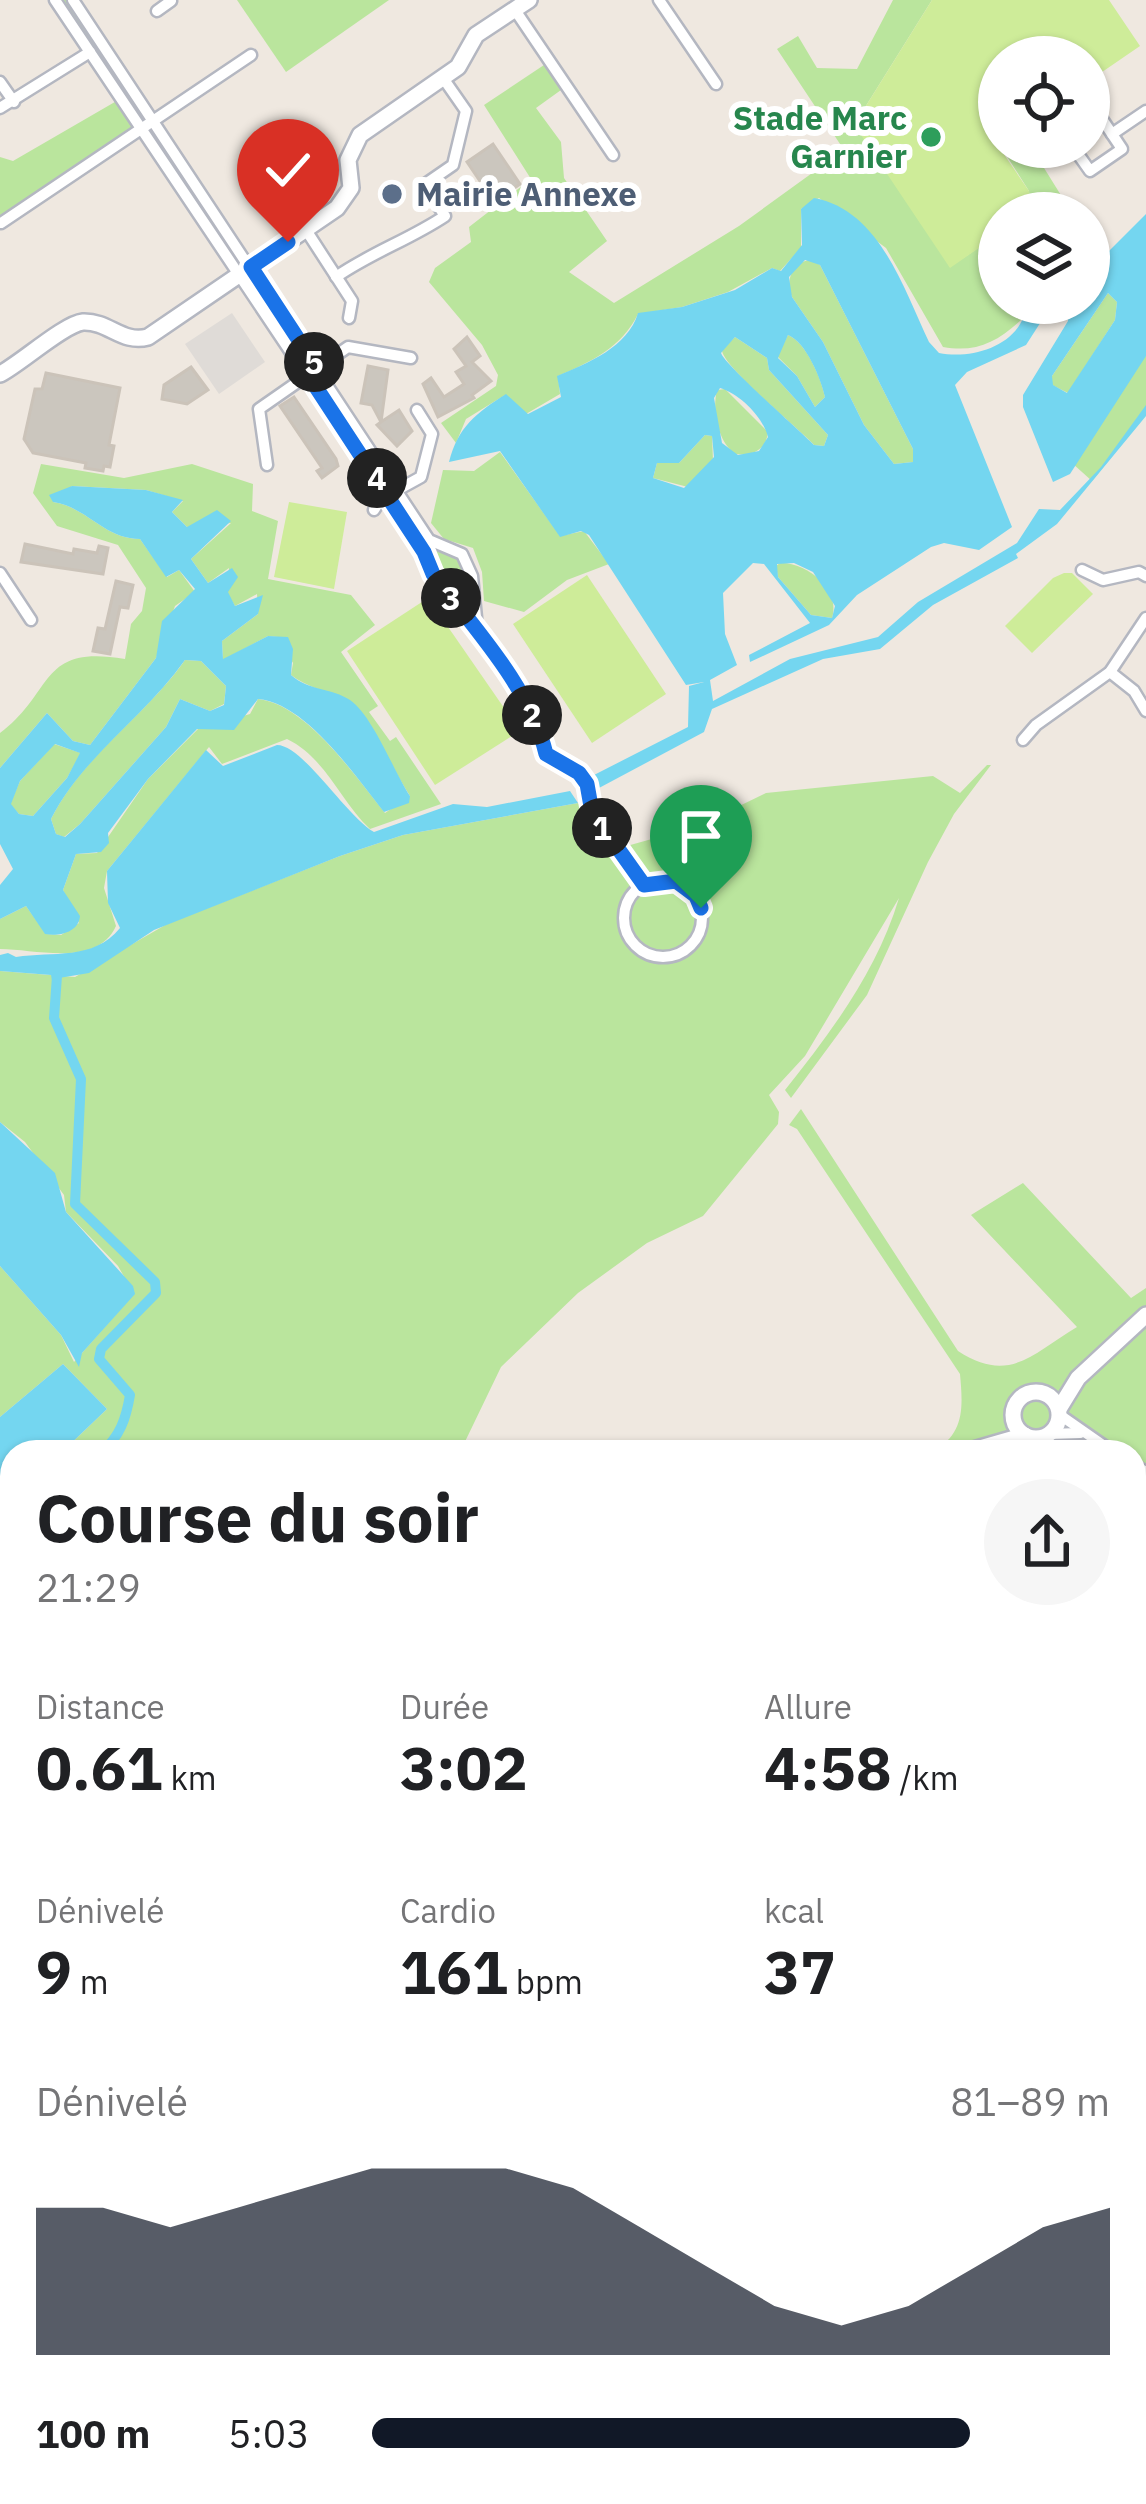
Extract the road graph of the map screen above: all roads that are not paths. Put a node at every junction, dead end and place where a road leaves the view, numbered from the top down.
1 (55, 0) edge
2 (73, 0) edge
3 (171, 0) edge
4 (659, 0) edge
5 (522, 5) edge
6 (157, 11) dead end
7 (90, 52) junction
8 (251, 55) dead end
9 (443, 77) junction
10 (0, 82) edge
11 (716, 84) dead end
12 (14, 102) junction
13 (0, 108) edge
14 (1146, 111) edge
15 (153, 121) junction
16 (141, 129) junction
17 (1110, 131) edge
18 (1112, 134) junction
19 (613, 155) dead end
20 (1110, 157) edge
21 (2, 224) edge
22 (306, 230) junction
23 (245, 271) junction
24 (336, 277) junction
25 (349, 318) dead end
26 (411, 358) dead end
27 (313, 371) junction
28 (0, 374) edge
29 (417, 410) dead end
30 (267, 465) dead end
31 (393, 494) junction
32 (374, 510) dead end
33 (1082, 570) dead end
34 (0, 573) edge
35 (475, 575) junction
36 (1146, 576) edge
37 (446, 591) junction
38 (1146, 618) edge
39 (32, 620) dead end
40 (479, 637) junction
41 (1110, 672) junction
42 (1146, 711) edge
43 (1022, 740) dead end
44 (644, 885) junction
45 (1146, 1315) edge
46 (1078, 1378) junction
47 (1044, 1393) junction
48 (1059, 1412) junction
49 (1013, 1414) junction
50 (1080, 1433) junction
51 (1049, 1434) junction
52 (1025, 1435) junction
53 (982, 1440) edge
54 (1008, 1440) edge
55 (1092, 1440) edge

1 - 7 street
2 - 15 street
3 - 6 street
4 - 11 street
5 - 9 street
5 - 19 street
7 - 12 street
7 - 16 street
8 - 15 street
9 - 22 street
9 - 24 street
10 - 12 street
12 - 13 street
14 - 18 street
15 - 16 street
15 - 23 street
16 - 21 street
16 - 23 street
17 - 18 street
18 - 20 street
22 - 23 street
22 - 24 street
23 - 27 street
23 - 28 street
24 - 25 street
26 - 27 street
27 - 30 street
27 - 31 street
29 - 31 street
31 - 32 street
31 - 35 street
31 - 37 street
33 - 36 street
34 - 39 street
35 - 37 street
35 - 40 street
37 - 40 street
38 - 41 street
40 - 44 street
41 - 42 street
41 - 43 street
44 - 44 street
45 - 46 street
46 - 47 street
46 - 48 street
47 - 48 street
47 - 49 street
48 - 50 street
48 - 51 street
49 - 52 street
49 - 53 street
50 - 51 street
50 - 55 street
51 - 52 street
52 - 54 street

